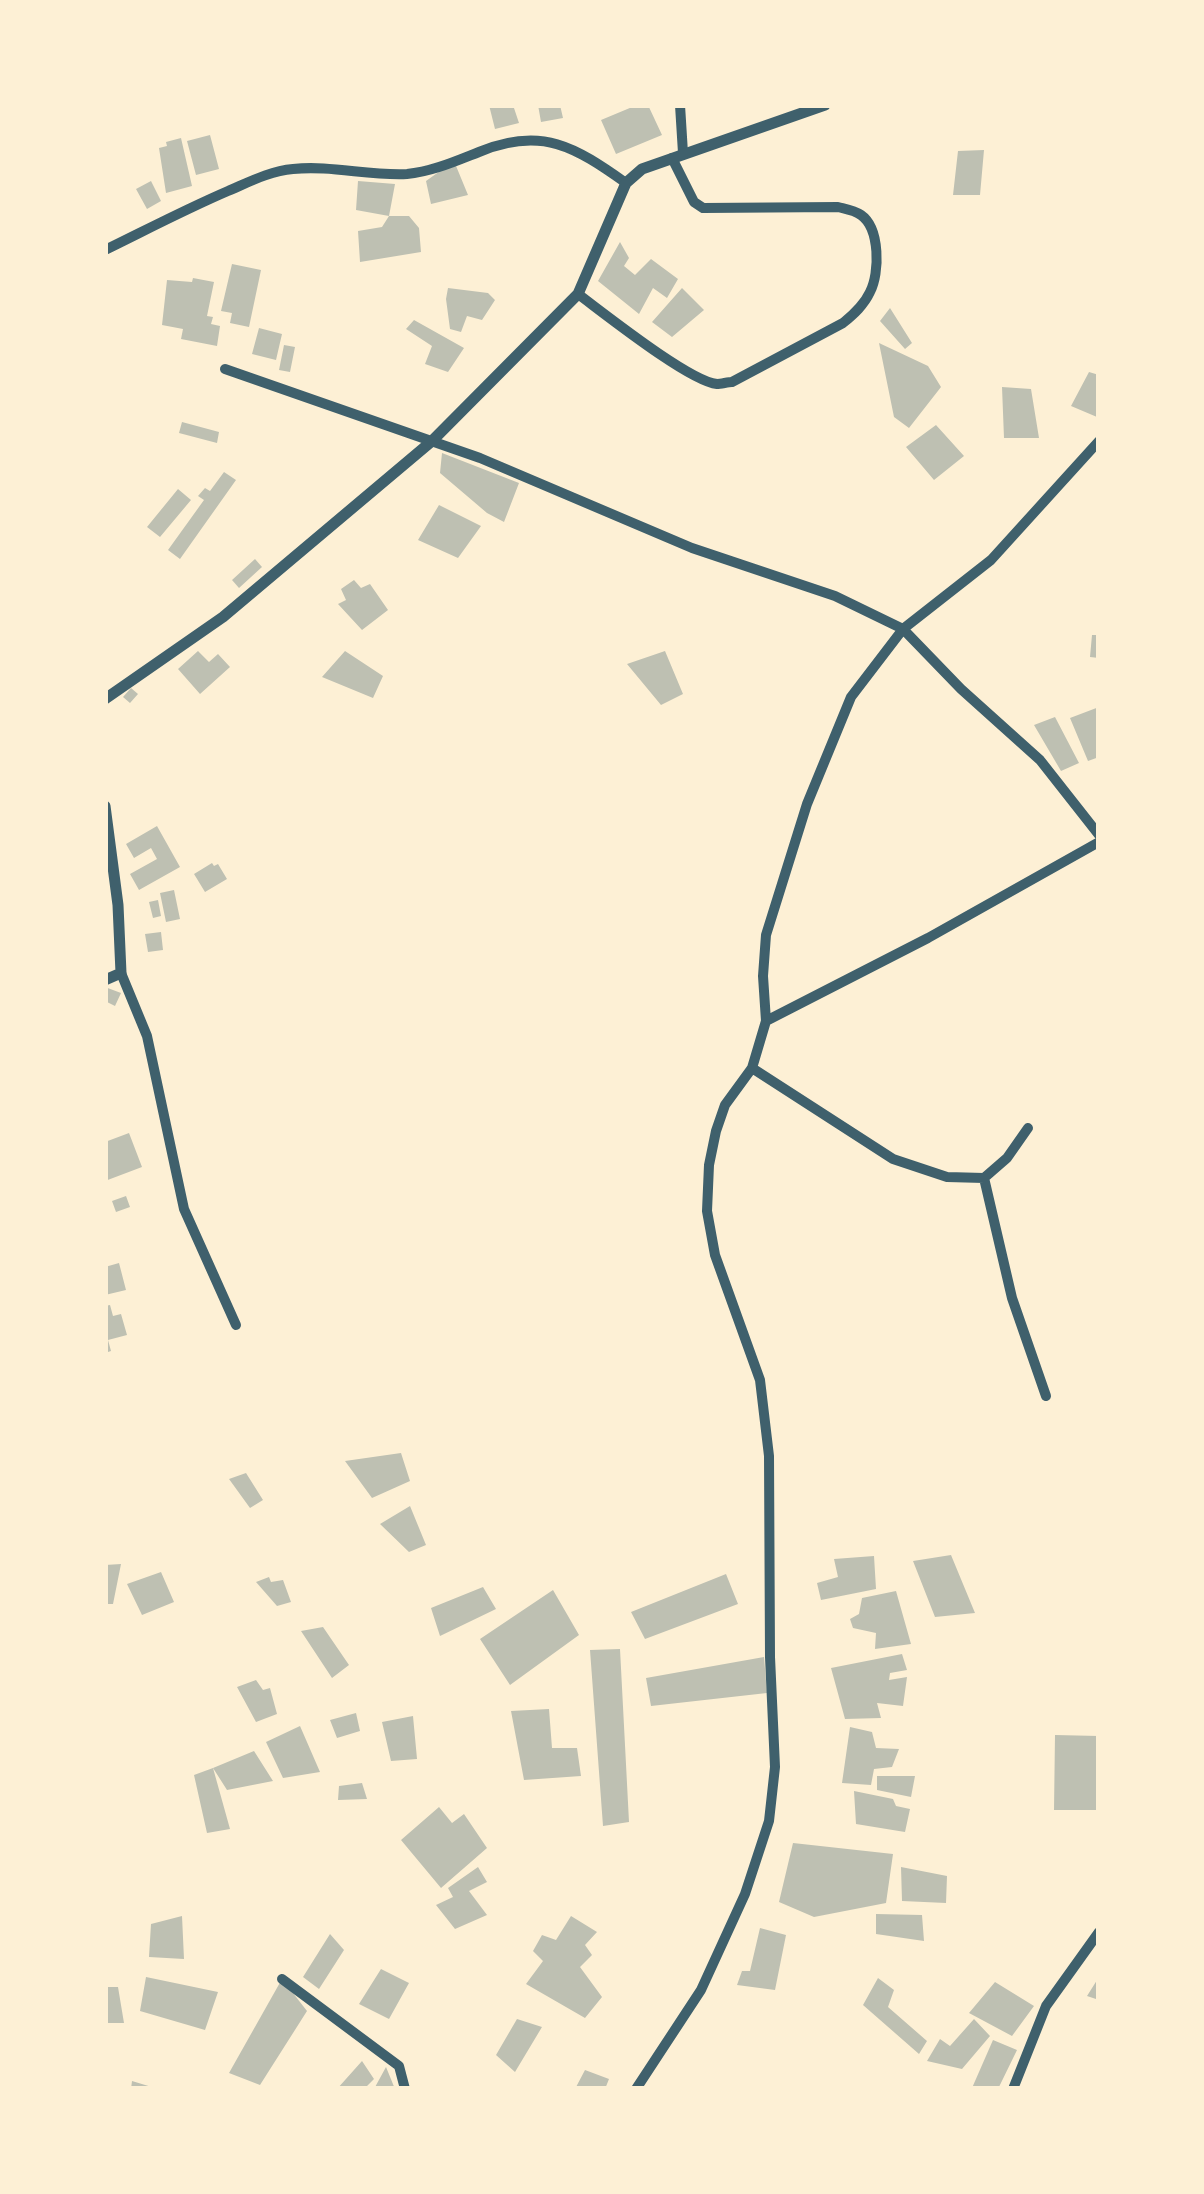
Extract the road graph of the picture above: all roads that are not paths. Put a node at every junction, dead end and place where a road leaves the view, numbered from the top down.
1 (680, 105) edge
2 (825, 105) edge
3 (677, 156) junction
4 (626, 183) junction
5 (105, 250) edge
6 (578, 294) junction
7 (225, 369) dead end
8 (432, 441) junction
9 (1099, 441) edge
10 (903, 629) junction
11 (105, 699) edge
12 (105, 806) edge
13 (1099, 839) edge
14 (121, 974) junction
15 (105, 980) edge
16 (766, 1021) junction
17 (752, 1068) junction
18 (1028, 1128) dead end
19 (984, 1178) junction
20 (236, 1325) dead end
21 (1046, 1396) dead end
22 (1099, 1932) edge
23 (282, 1979) dead end
24 (405, 2089) edge
25 (636, 2089) edge
26 (1013, 2089) edge

1 - 3 street
2 - 3 street
3 - 4 street
3 - 6 street
4 - 5 street
4 - 6 street
6 - 8 street
7 - 8 street
8 - 10 street
8 - 11 street
9 - 10 street
10 - 13 street
10 - 16 street
12 - 14 street
13 - 16 street
14 - 15 street
14 - 20 street
16 - 17 street
17 - 19 street
17 - 25 street
18 - 19 street
19 - 21 street
22 - 26 street
23 - 24 street

